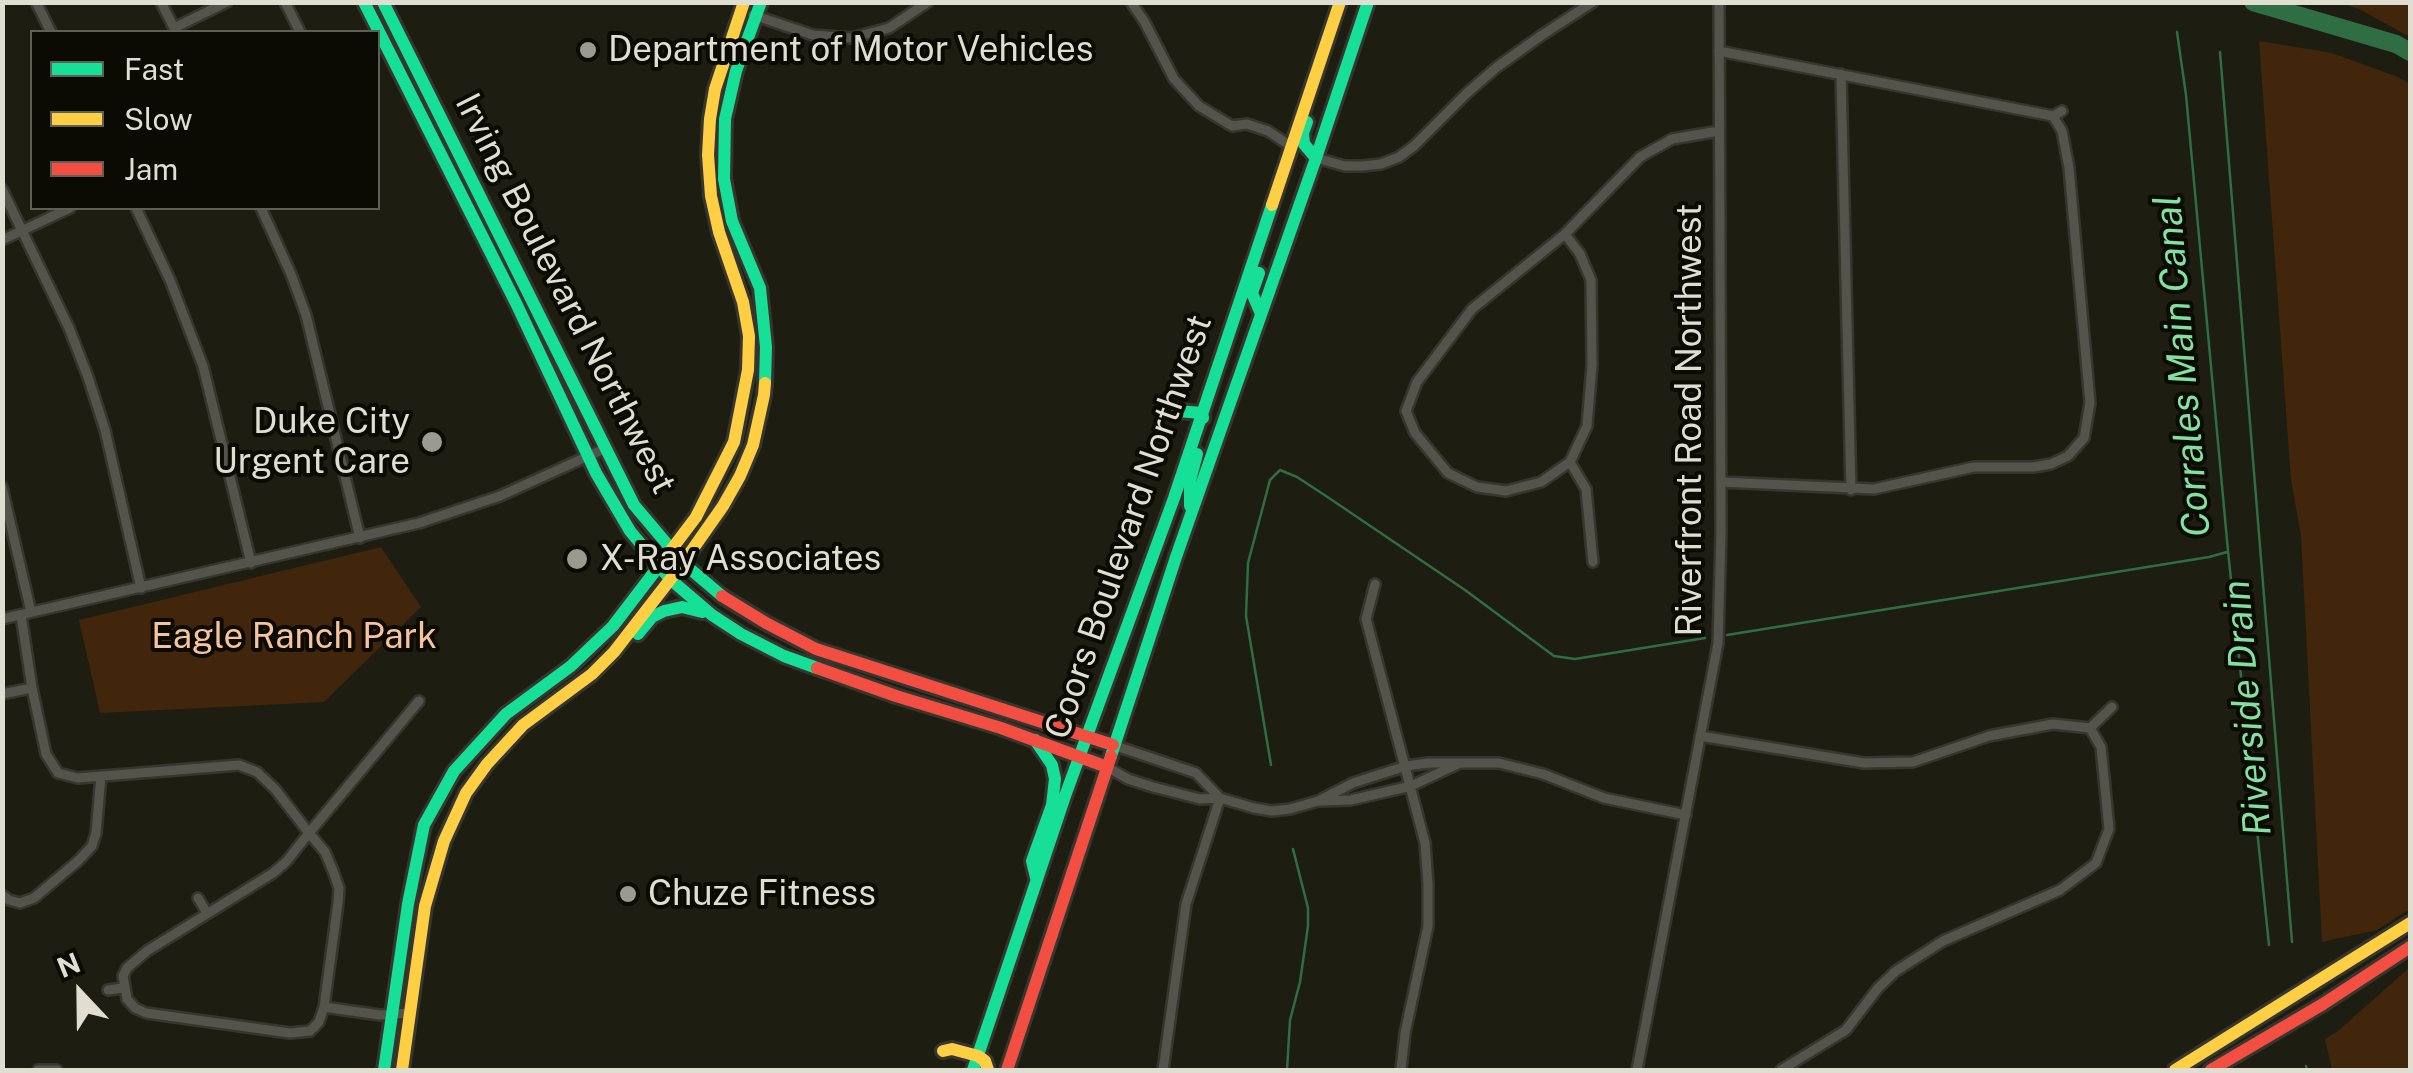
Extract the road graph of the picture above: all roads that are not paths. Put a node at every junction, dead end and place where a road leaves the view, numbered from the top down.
1 (36, 2) edge
2 (161, 2) edge
3 (227, 2) edge
4 (284, 2) edge
5 (364, 2) edge
6 (383, 2) edge
7 (928, 2) edge
8 (1130, 2) edge
9 (1343, 2) edge
10 (1368, 2) edge
11 (1593, 2) edge
12 (1720, 2) edge
13 (742, 7) edge
14 (758, 9) edge
15 (50, 30) edge
16 (175, 30) edge
17 (299, 30) edge
18 (378, 30) edge
19 (380, 34) edge
20 (1720, 51) junction
21 (1841, 74) junction
22 (1719, 131) junction
23 (1292, 146) junction
24 (1316, 158) junction
25 (2, 189) edge
26 (66, 210) edge
27 (137, 210) edge
28 (261, 210) edge
29 (22, 230) junction
30 (1564, 234) junction
31 (2, 240) edge
32 (1261, 314) junction
33 (1177, 411) dead end
34 (1202, 413) junction
35 (606, 448) junction
36 (588, 456) junction
37 (1570, 462) junction
38 (1721, 482) junction
39 (2, 487) edge
40 (1851, 490) junction
41 (1190, 517) junction
42 (360, 538) junction
43 (671, 550) junction
44 (1593, 562) dead end
45 (250, 563) junction
46 (682, 563) junction
47 (658, 566) junction
48 (670, 579) junction
49 (1375, 584) dead end
50 (140, 588) junction
51 (26, 613) junction
52 (712, 615) junction
53 (2, 618) edge
54 (576, 686) junction
55 (32, 688) junction
56 (2, 694) edge
57 (419, 701) dead end
58 (2112, 706) dead end
59 (2090, 728) junction
60 (1088, 736) junction
61 (1700, 736) junction
62 (1034, 740) junction
63 (1114, 745) junction
64 (1080, 756) junction
65 (1460, 763) junction
66 (1406, 766) junction
67 (1108, 767) junction
68 (101, 776) junction
69 (1411, 786) junction
70 (1220, 798) junction
71 (1318, 801) junction
72 (1686, 815) junction
73 (309, 833) junction
74 (1036, 878) junction
75 (2, 895) edge
76 (198, 898) dead end
77 (208, 913) junction
78 (2410, 924) edge
79 (2410, 947) edge
80 (123, 988) junction
81 (108, 990) dead end
82 (324, 1007) junction
83 (410, 1013) junction
84 (392, 1014) junction
85 (943, 1051) dead end
86 (978, 1056) junction
87 (38, 1070) edge
88 (57, 1070) edge
89 (384, 1070) edge
90 (402, 1070) edge
91 (973, 1070) edge
92 (988, 1070) edge
93 (1007, 1070) edge
94 (1163, 1070) edge
95 (1400, 1070) edge
96 (1636, 1070) edge
97 (1781, 1070) edge
98 (2175, 1070) edge
99 (2211, 1070) edge

1 - 15 street
2 - 16 street
3 - 16 street
4 - 17 street
5 - 18 main road, Irving Boulevard Northwest
6 - 35 main road, Irving Boulevard Northwest
7 - 14 street
8 - 23 street
9 - 23 main road, Coors Boulevard Northwest
9 - 24 main road
10 - 24 main road, Coors Boulevard Northwest
11 - 24 street
12 - 20 street, Riverfront Road Northwest
13 - 14 street
13 - 43 main road
14 - 46 main road
19 - 36 main road, Irving Boulevard Northwest
20 - 21 street
20 - 22 street, Riverfront Road Northwest
21 - 40 street
21 - 40 street
22 - 30 street
22 - 38 street, Riverfront Road Northwest
23 - 32 main road
23 - 34 main road, Coors Boulevard Northwest
24 - 32 main road, Coors Boulevard Northwest
25 - 29 street
26 - 29 street
27 - 45 street
28 - 42 street
29 - 31 street
29 - 50 street
30 - 37 street
30 - 37 street
32 - 41 main road, Coors Boulevard Northwest
33 - 34 main road
34 - 41 main road
34 - 60 main road, Coors Boulevard Northwest
35 - 36 street
35 - 43 main road, Irving Boulevard Northwest
36 - 42 street
36 - 47 main road, Irving Boulevard Northwest
37 - 44 street
38 - 40 street
38 - 61 street, Riverfront Road Northwest
39 - 51 street
41 - 63 main road, Coors Boulevard Northwest
42 - 45 street
43 - 46 main road, Irving Boulevard Northwest
43 - 47 main road
45 - 50 street
46 - 48 main road
46 - 60 main road, Irving Boulevard Northwest
47 - 48 main road, Irving Boulevard Northwest
47 - 84 main road
48 - 52 main road, Irving Boulevard Northwest
48 - 54 main road
49 - 66 street
50 - 51 street
51 - 53 street
51 - 55 street
52 - 54 main road
52 - 62 main road, Irving Boulevard Northwest
54 - 83 main road
55 - 56 street
55 - 68 street
57 - 73 street
58 - 59 street
59 - 61 street
59 - 97 street
60 - 63 main road, Irving Boulevard Northwest
60 - 64 main road, Coors Boulevard Northwest
61 - 72 street, Riverfront Road Northwest
62 - 64 main road, Irving Boulevard Northwest
62 - 74 main road
63 - 67 main road, Coors Boulevard Northwest
63 - 70 street, Irving Boulevard Northwest
64 - 67 main road, Irving Boulevard Northwest
64 - 74 main road, Coors Boulevard Northwest
65 - 66 street
65 - 69 street
65 - 72 street
66 - 69 street
66 - 71 street
67 - 70 street, Irving Boulevard Northwest
67 - 93 main road, Coors Boulevard Northwest
68 - 73 street
68 - 75 street
69 - 71 street
69 - 95 street
70 - 71 street
70 - 94 street
72 - 96 street, Riverfront Road Northwest
73 - 77 street
73 - 82 street
74 - 86 main road, Coors Boulevard Northwest
76 - 77 street
77 - 80 street
78 - 98 main road
79 - 99 main road
80 - 81 street
80 - 82 street
82 - 84 street
83 - 84 street
83 - 90 main road
84 - 89 main road
85 - 86 main road
86 - 91 main road, Coors Boulevard Northwest
86 - 92 main road
87 - 88 street

